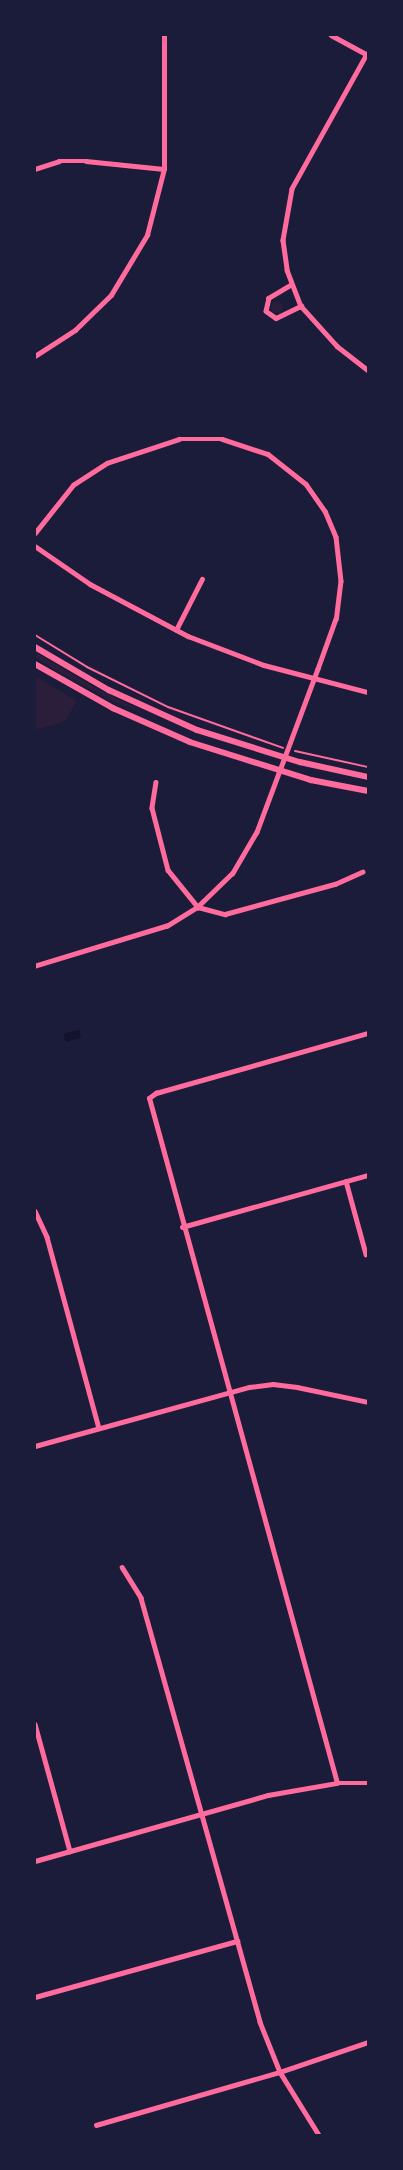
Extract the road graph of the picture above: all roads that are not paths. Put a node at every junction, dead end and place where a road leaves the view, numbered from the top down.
1 (164, 35) edge
2 (331, 35) edge
3 (367, 55) edge
4 (35, 169) edge
5 (164, 169) junction
6 (291, 285) junction
7 (301, 306) junction
8 (35, 356) edge
9 (368, 370) edge
10 (35, 533) edge
11 (35, 546) edge
12 (202, 579) dead end
13 (176, 630) junction
14 (35, 647) edge
15 (35, 664) edge
16 (312, 680) junction
17 (368, 692) edge
18 (284, 758) junction
19 (278, 770) junction
20 (368, 776) edge
21 (156, 782) dead end
22 (368, 791) edge
23 (362, 872) dead end
24 (198, 907) junction
25 (35, 966) edge
26 (368, 1033) edge
27 (368, 1175) edge
28 (346, 1181) junction
29 (35, 1211) edge
30 (182, 1227) junction
31 (366, 1254) dead end
32 (228, 1392) junction
33 (368, 1402) edge
34 (100, 1428) junction
35 (35, 1446) edge
36 (122, 1568) dead end
37 (35, 1724) edge
38 (337, 1783) junction
39 (368, 1783) edge
40 (202, 1814) junction
41 (70, 1851) junction
42 (35, 1861) edge
43 (237, 1941) junction
44 (35, 1997) edge
45 (368, 2042) edge
46 (280, 2072) junction
47 (96, 2125) dead end
48 (319, 2135) edge

1 - 5 street
2 - 3 street
3 - 6 street
4 - 5 street
5 - 8 street
6 - 7 street
6 - 7 street
7 - 9 street
10 - 16 street
11 - 13 street
12 - 13 street
13 - 16 street
14 - 18 street
15 - 19 street
16 - 17 street
16 - 18 street
18 - 19 street
18 - 20 street
19 - 22 street
19 - 24 street
21 - 24 street
23 - 24 street
24 - 25 street
26 - 30 street
27 - 28 street
28 - 30 street
28 - 31 street
29 - 34 street
30 - 32 street
32 - 33 street
32 - 34 street
32 - 38 street
34 - 35 street
36 - 40 street
37 - 41 street
38 - 39 street
38 - 40 street
40 - 41 street
40 - 43 street
41 - 42 street
43 - 44 street
43 - 46 street
45 - 46 street
46 - 47 street
46 - 48 street

